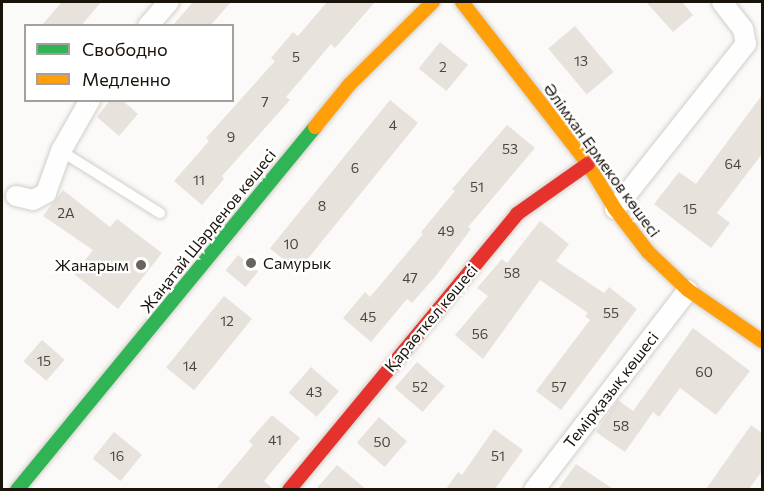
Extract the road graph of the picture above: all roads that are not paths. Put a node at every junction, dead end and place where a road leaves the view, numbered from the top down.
1 (169, 2) edge
2 (433, 2) edge
3 (462, 2) edge
4 (722, 2) edge
5 (150, 24) edge
6 (89, 102) edge
7 (61, 151) junction
8 (588, 164) junction
9 (16, 196) dead end
10 (615, 209) junction
11 (160, 213) dead end
12 (688, 290) junction
13 (762, 341) edge
14 (17, 489) edge
15 (290, 489) edge
16 (534, 489) edge

1 - 5 street
2 - 14 street, Жаңатай Шәрденов көшесі
3 - 8 street, Әлімхан Ермеков көшесі
4 - 10 street
6 - 7 street
7 - 9 street
7 - 11 lane
8 - 10 street, Әлімхан Ермеков көшесі
8 - 15 street, Қараөткел көшесі
10 - 12 street, Әлімхан Ермеков көшесі
12 - 13 street, Әлімхан Ермеков көшесі
12 - 16 street, Темірқазық көшесі

